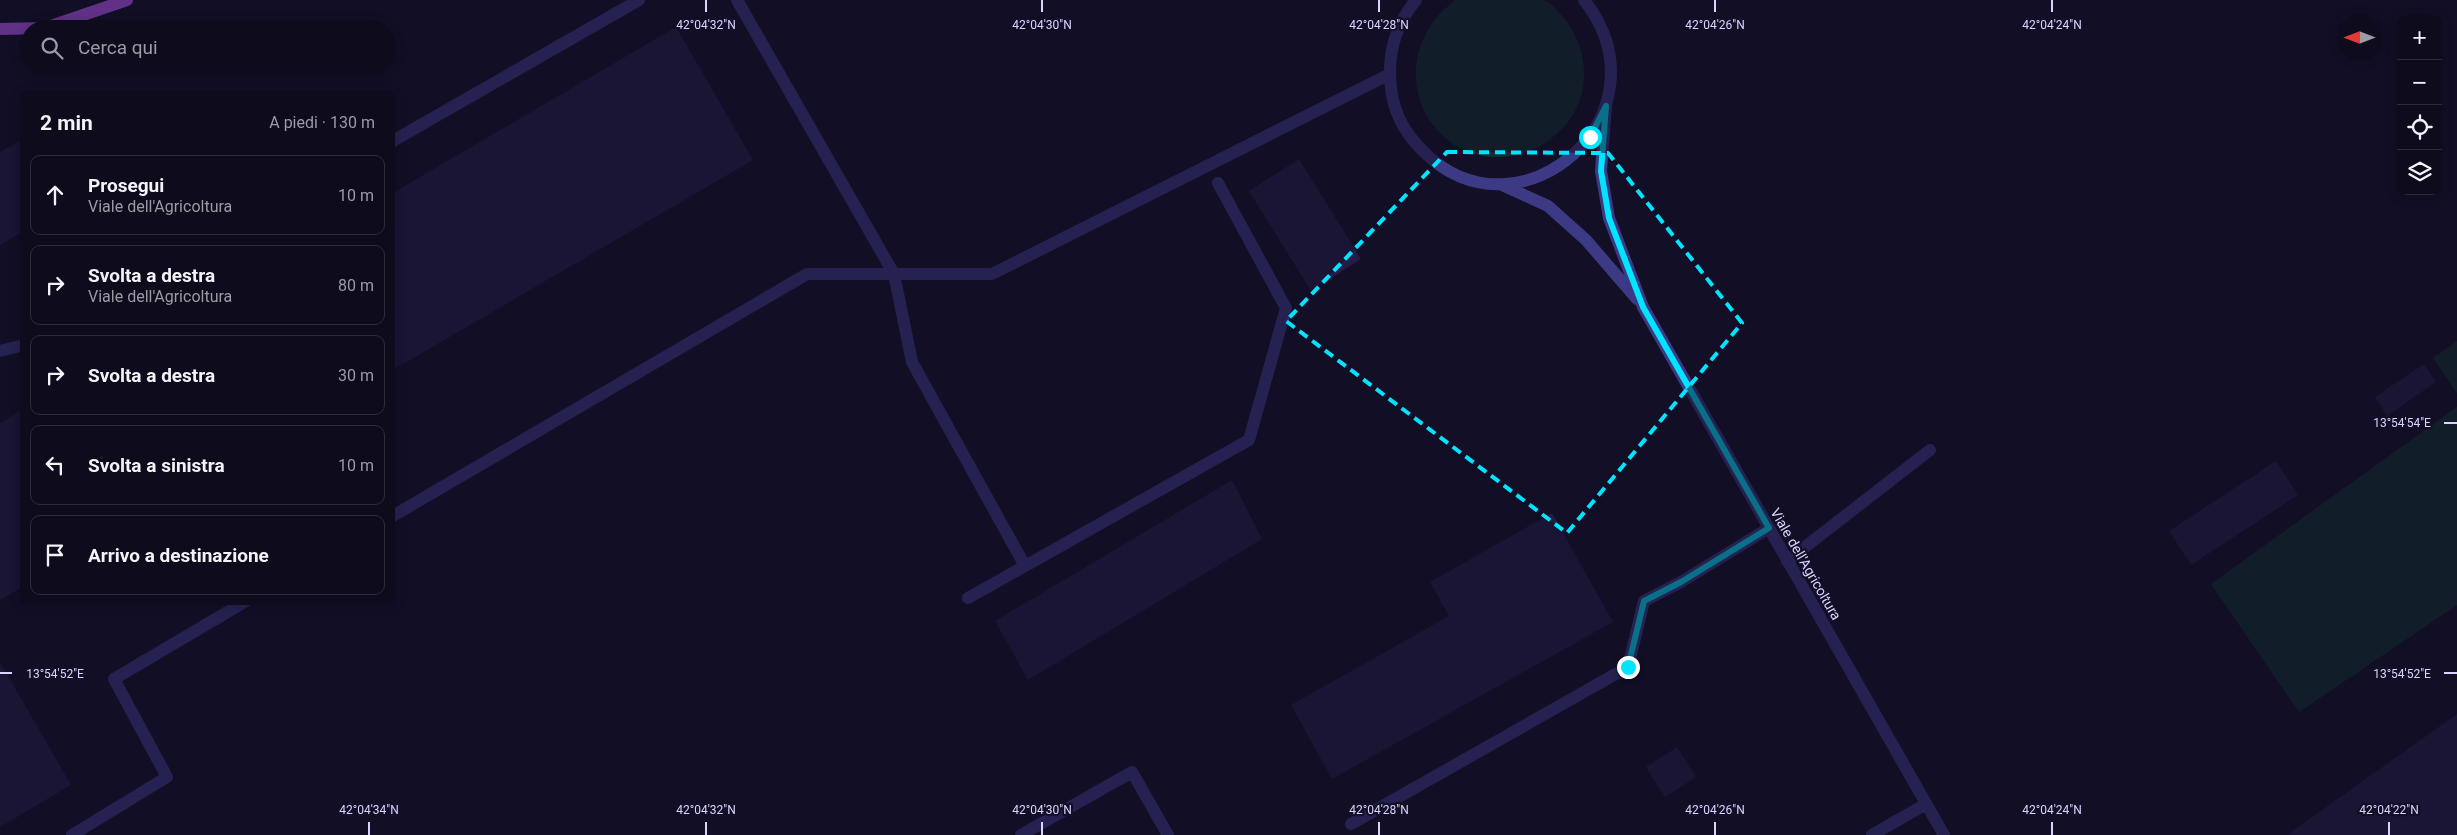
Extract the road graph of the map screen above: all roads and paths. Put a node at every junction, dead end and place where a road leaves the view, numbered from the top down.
1 (127, 0) edge
2 (639, 0) edge
3 (737, 0) edge
4 (1416, 0) edge
5 (1584, 0) edge
6 (1598, 0) edge
7 (1595, 14) junction
8 (68, 20) edge
9 (0, 29) edge
10 (20, 29) edge
11 (1388, 75) junction
12 (1606, 106) junction
13 (395, 140) edge
14 (1218, 183) dead end
15 (1500, 184) junction
16 (894, 274) junction
17 (1643, 307) junction
18 (20, 346) edge
19 (0, 351) edge
20 (1930, 450) dead end
21 (395, 515) edge
22 (1769, 528) junction
23 (1788, 561) junction
24 (1025, 566) junction
25 (968, 598) dead end
26 (239, 605) edge
27 (1926, 804) junction
28 (1351, 824) dead end
29 (72, 835) edge
30 (1021, 835) edge
31 (1168, 835) edge
32 (1872, 835) edge
33 (1944, 835) edge

1 - 8 main road
2 - 13 street
3 - 16 street
4 - 11 street, Viale dell'Agricoltura
5 - 7 street, Viale dell'Agricoltura
6 - 7 street
7 - 12 street, Viale dell'Agricoltura
9 - 10 main road
11 - 15 street, Viale dell'Agricoltura
11 - 16 street
12 - 15 street, Viale dell'Agricoltura
12 - 17 street, Viale dell'Agricoltura
14 - 24 street
15 - 17 street, Viale dell'Agricoltura
16 - 21 street
16 - 24 street
17 - 22 street, Viale dell'Agricoltura
18 - 19 street
20 - 23 street
22 - 23 street, Viale dell'Agricoltura
22 - 28 street
23 - 27 street, Viale dell'Agricoltura
24 - 25 street
26 - 29 street
27 - 32 street
27 - 33 street, Viale dell'Agricoltura
30 - 31 street

